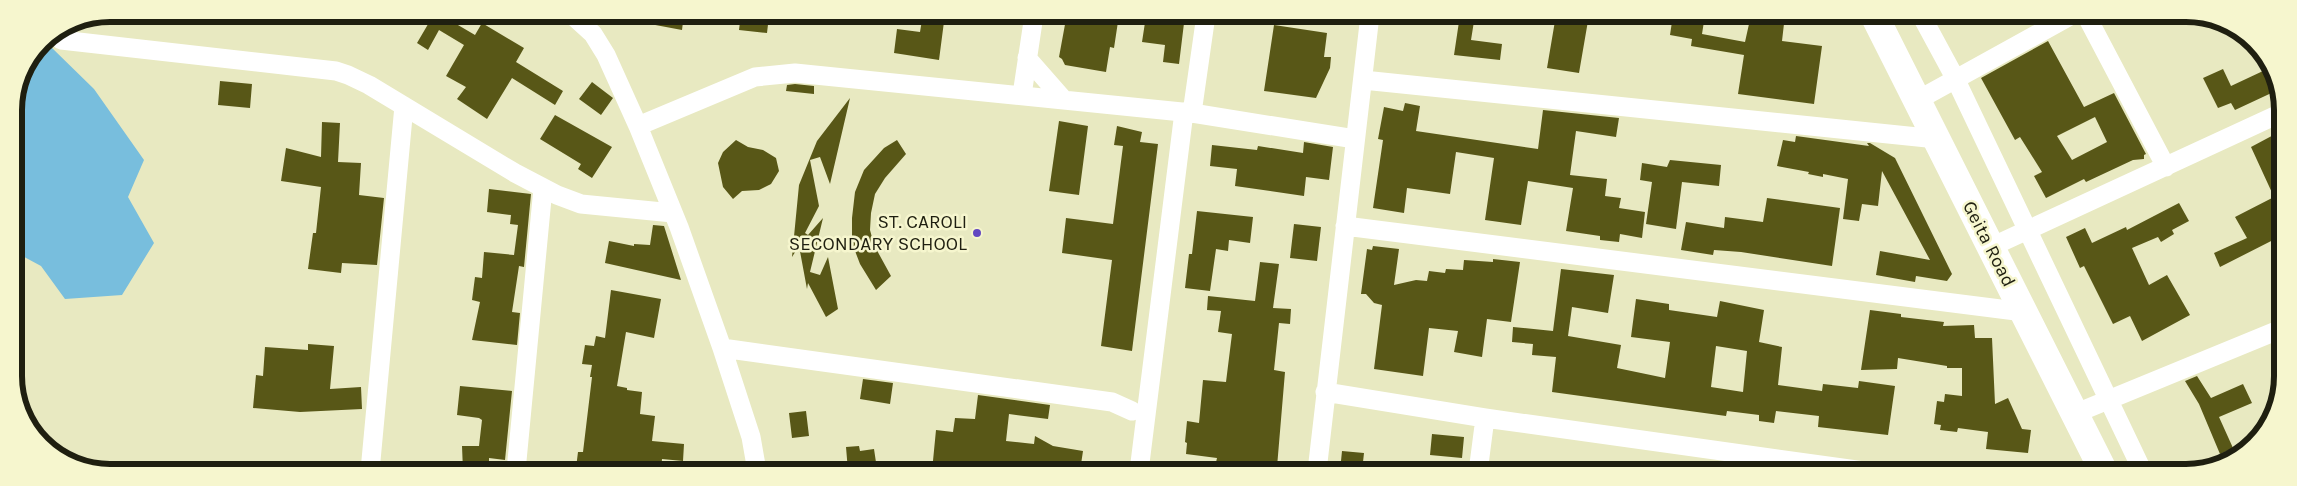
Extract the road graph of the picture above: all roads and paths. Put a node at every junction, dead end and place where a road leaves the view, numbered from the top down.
1 (580, 22) edge
2 (1033, 22) edge
3 (1205, 22) edge
4 (1369, 22) edge
5 (1877, 22) edge
6 (1926, 22) edge
7 (2061, 22) edge
8 (2089, 22) edge
9 (61, 40) dead end
10 (1027, 58) junction
11 (1363, 80) junction
12 (1956, 80) junction
13 (1022, 95) junction
14 (1064, 99) junction
15 (1916, 101) junction
16 (404, 106) junction
17 (1188, 112) junction
18 (2274, 116) edge
19 (638, 126) junction
20 (1354, 138) junction
21 (1937, 139) junction
22 (2166, 166) junction
23 (543, 188) junction
24 (673, 213) junction
25 (1345, 226) junction
26 (2028, 230) junction
27 (1990, 247) junction
28 (2024, 312) junction
29 (2274, 332) edge
30 (722, 348) junction
31 (1325, 392) junction
32 (2109, 399) junction
33 (1132, 412) dead end
34 (2074, 414) junction
35 (1485, 418) junction
36 (371, 464) edge
37 (517, 464) edge
38 (756, 464) edge
39 (1140, 464) edge
40 (1318, 464) edge
41 (1479, 464) edge
42 (1814, 464) edge
43 (2100, 464) edge
44 (2140, 464) edge

1 - 19 street
2 - 10 street
3 - 17 street
4 - 11 street
5 - 15 highway, Geita Road
6 - 12 street
7 - 12 street
8 - 22 street
9 - 16 street
10 - 13 street
10 - 14 street
11 - 20 street
11 - 21 street
12 - 15 street
12 - 26 street
13 - 14 street
13 - 19 street
14 - 17 street
15 - 21 highway, Geita Road
16 - 23 street
16 - 36 street
17 - 20 street
17 - 39 street
18 - 22 street
19 - 24 street
20 - 25 street
21 - 27 highway, Geita Road
22 - 26 street
23 - 24 street
23 - 37 street
24 - 30 street
25 - 28 street
25 - 31 street
26 - 27 street
26 - 32 street
27 - 28 highway, Geita Road
28 - 34 highway, Geita Road
29 - 32 street
30 - 33 street
30 - 38 street
31 - 35 street
31 - 40 street
32 - 34 street
32 - 44 street
34 - 43 highway, Geita Road
35 - 41 street
35 - 42 street

